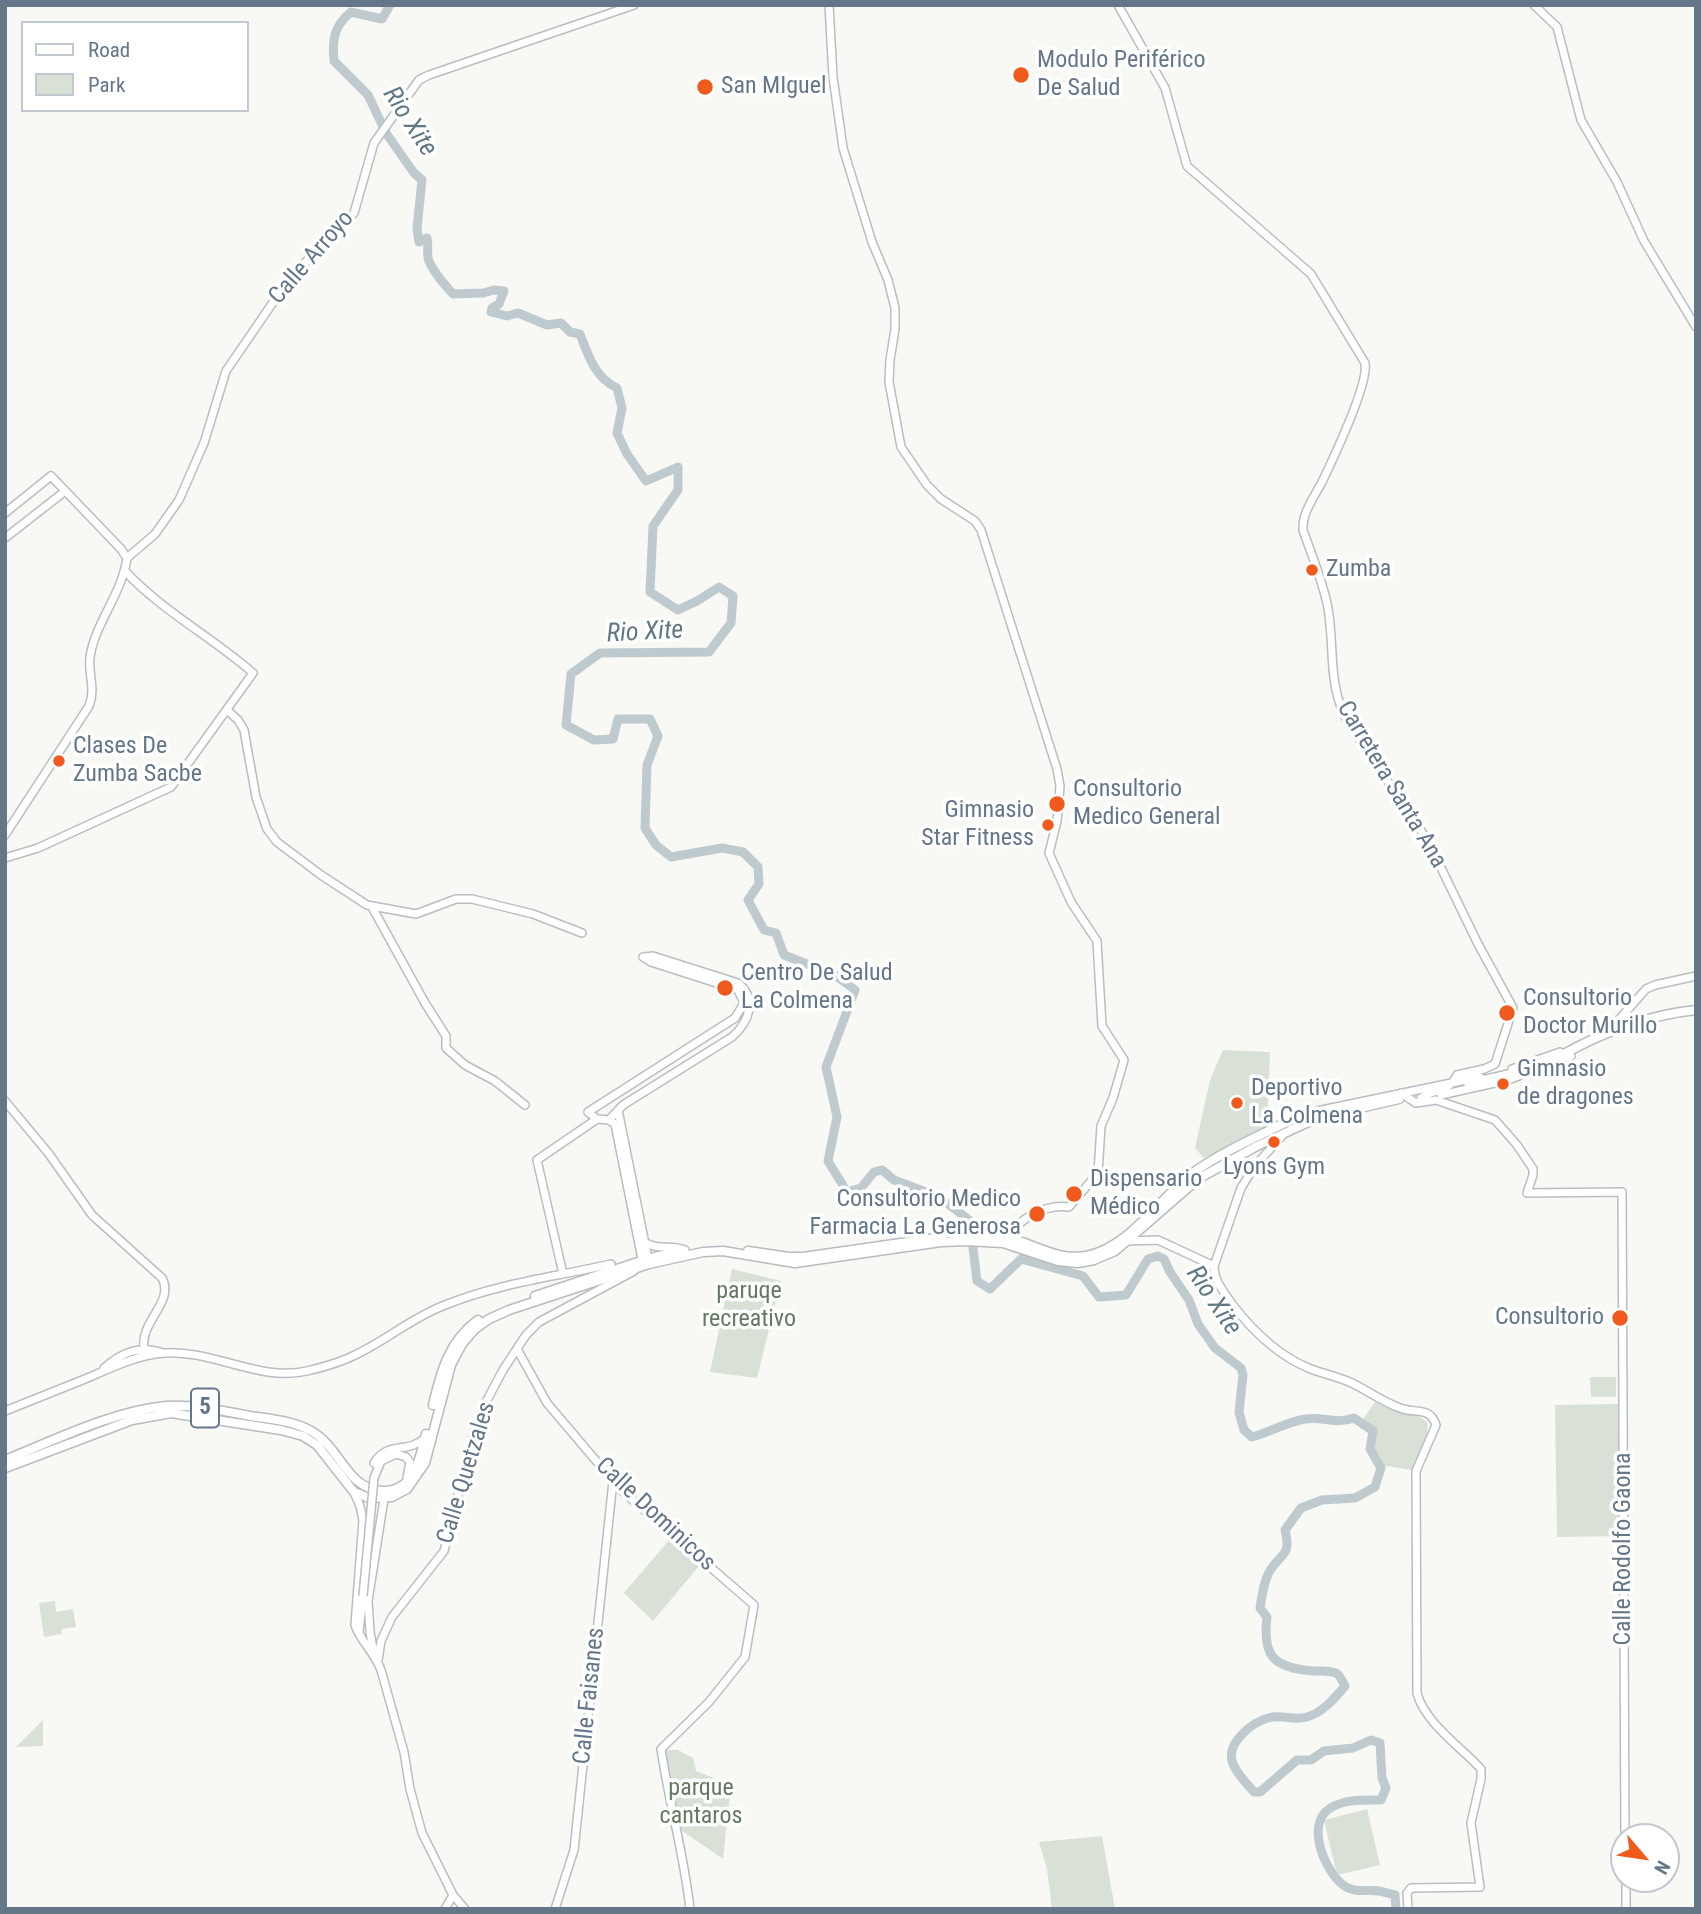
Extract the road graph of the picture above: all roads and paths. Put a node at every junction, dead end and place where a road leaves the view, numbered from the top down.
1 (829, 5) edge
2 (1118, 5) edge
3 (1534, 5) edge
4 (630, 7) edge
5 (1696, 327) edge
6 (64, 492) junction
7 (20, 502) junction
8 (5, 513) edge
9 (32, 516) junction
10 (5, 538) edge
11 (127, 558) junction
12 (125, 571) junction
13 (228, 710) junction
14 (5, 835) edge
15 (5, 858) edge
16 (372, 907) junction
17 (582, 933) dead end
18 (1696, 976) edge
19 (1696, 1013) edge
20 (1615, 1029) junction
21 (1570, 1053) junction
22 (1454, 1083) junction
23 (1466, 1086) junction
24 (1414, 1091) junction
25 (1400, 1097) junction
26 (1421, 1098) junction
27 (1411, 1100) junction
28 (5, 1101) edge
29 (525, 1105) dead end
30 (618, 1110) junction
31 (1309, 1118) junction
32 (597, 1119) junction
33 (609, 1120) junction
34 (1285, 1132) junction
35 (1004, 1240) junction
36 (1128, 1241) junction
37 (644, 1242) junction
38 (685, 1250) junction
39 (644, 1263) junction
40 (1214, 1268) junction
41 (564, 1274) junction
42 (592, 1276) junction
43 (144, 1348) junction
44 (517, 1349) junction
45 (164, 1353) junction
46 (98, 1374) junction
47 (5, 1411) edge
48 (425, 1438) junction
49 (5, 1460) edge
50 (5, 1468) edge
51 (374, 1478) junction
52 (613, 1481) junction
53 (398, 1488) junction
54 (354, 1492) junction
55 (384, 1499) junction
56 (380, 1519) junction
57 (363, 1520) junction
58 (362, 1607) junction
59 (370, 1632) junction
60 (359, 1636) junction
61 (381, 1641) junction
62 (372, 1642) junction
63 (376, 1657) junction
64 (1625, 1823) edge
65 (453, 1895) junction
66 (445, 1909) edge
67 (464, 1909) edge
68 (555, 1909) edge
69 (690, 1909) edge
70 (1408, 1909) edge

1 - 35 street
2 - 22 street, Carretera Santa Ana
3 - 5 street
4 - 11 street, Calle Arroyo
6 - 7 street
6 - 9 street
6 - 11 street
7 - 8 street
7 - 9 street
9 - 10 street
11 - 12 street
12 - 13 street
12 - 14 street
13 - 15 street
13 - 16 street
16 - 17 street
16 - 29 street
18 - 20 street
19 - 20 main road
19 - 21 main road
20 - 21 main road
21 - 22 street
21 - 23 main road
22 - 23 street
22 - 24 street
22 - 26 street
23 - 26 street
24 - 25 street
24 - 27 street
25 - 27 street
25 - 31 main road
26 - 27 street
27 - 31 street
27 - 64 street, Calle Rodolfo Gaona
28 - 43 street
30 - 32 street
30 - 33 street
30 - 37 street
31 - 34 main road
31 - 35 main road
32 - 33 street
32 - 41 street
33 - 39 street
34 - 36 main road
34 - 40 street
35 - 36 main road
35 - 38 main road
35 - 39 main road
36 - 40 street
37 - 38 street
37 - 39 street
38 - 39 main road
39 - 42 main road
39 - 44 street, Calle Quetzales
39 - 55 main road
40 - 70 street
41 - 42 street
41 - 45 street
42 - 48 main road
43 - 45 street
43 - 46 street
44 - 52 street, Calle Dominicos
44 - 61 street, Calle Quetzales
45 - 46 street
46 - 47 street
48 - 51 street
48 - 53 main road
49 - 53 main road, 5
50 - 54 main road, 5
51 - 53 street
51 - 58 street, bridge
52 - 68 street, Calle Faisanes
52 - 69 street, Calle Dominicos
54 - 55 main road
54 - 57 street
55 - 56 street
56 - 57 street
56 - 59 street
57 - 60 street
58 - 59 street
58 - 60 street
59 - 62 street
60 - 63 street
61 - 62 street
61 - 63 street, Calle Quetzales
62 - 63 street
63 - 65 street
65 - 66 street
65 - 67 street

